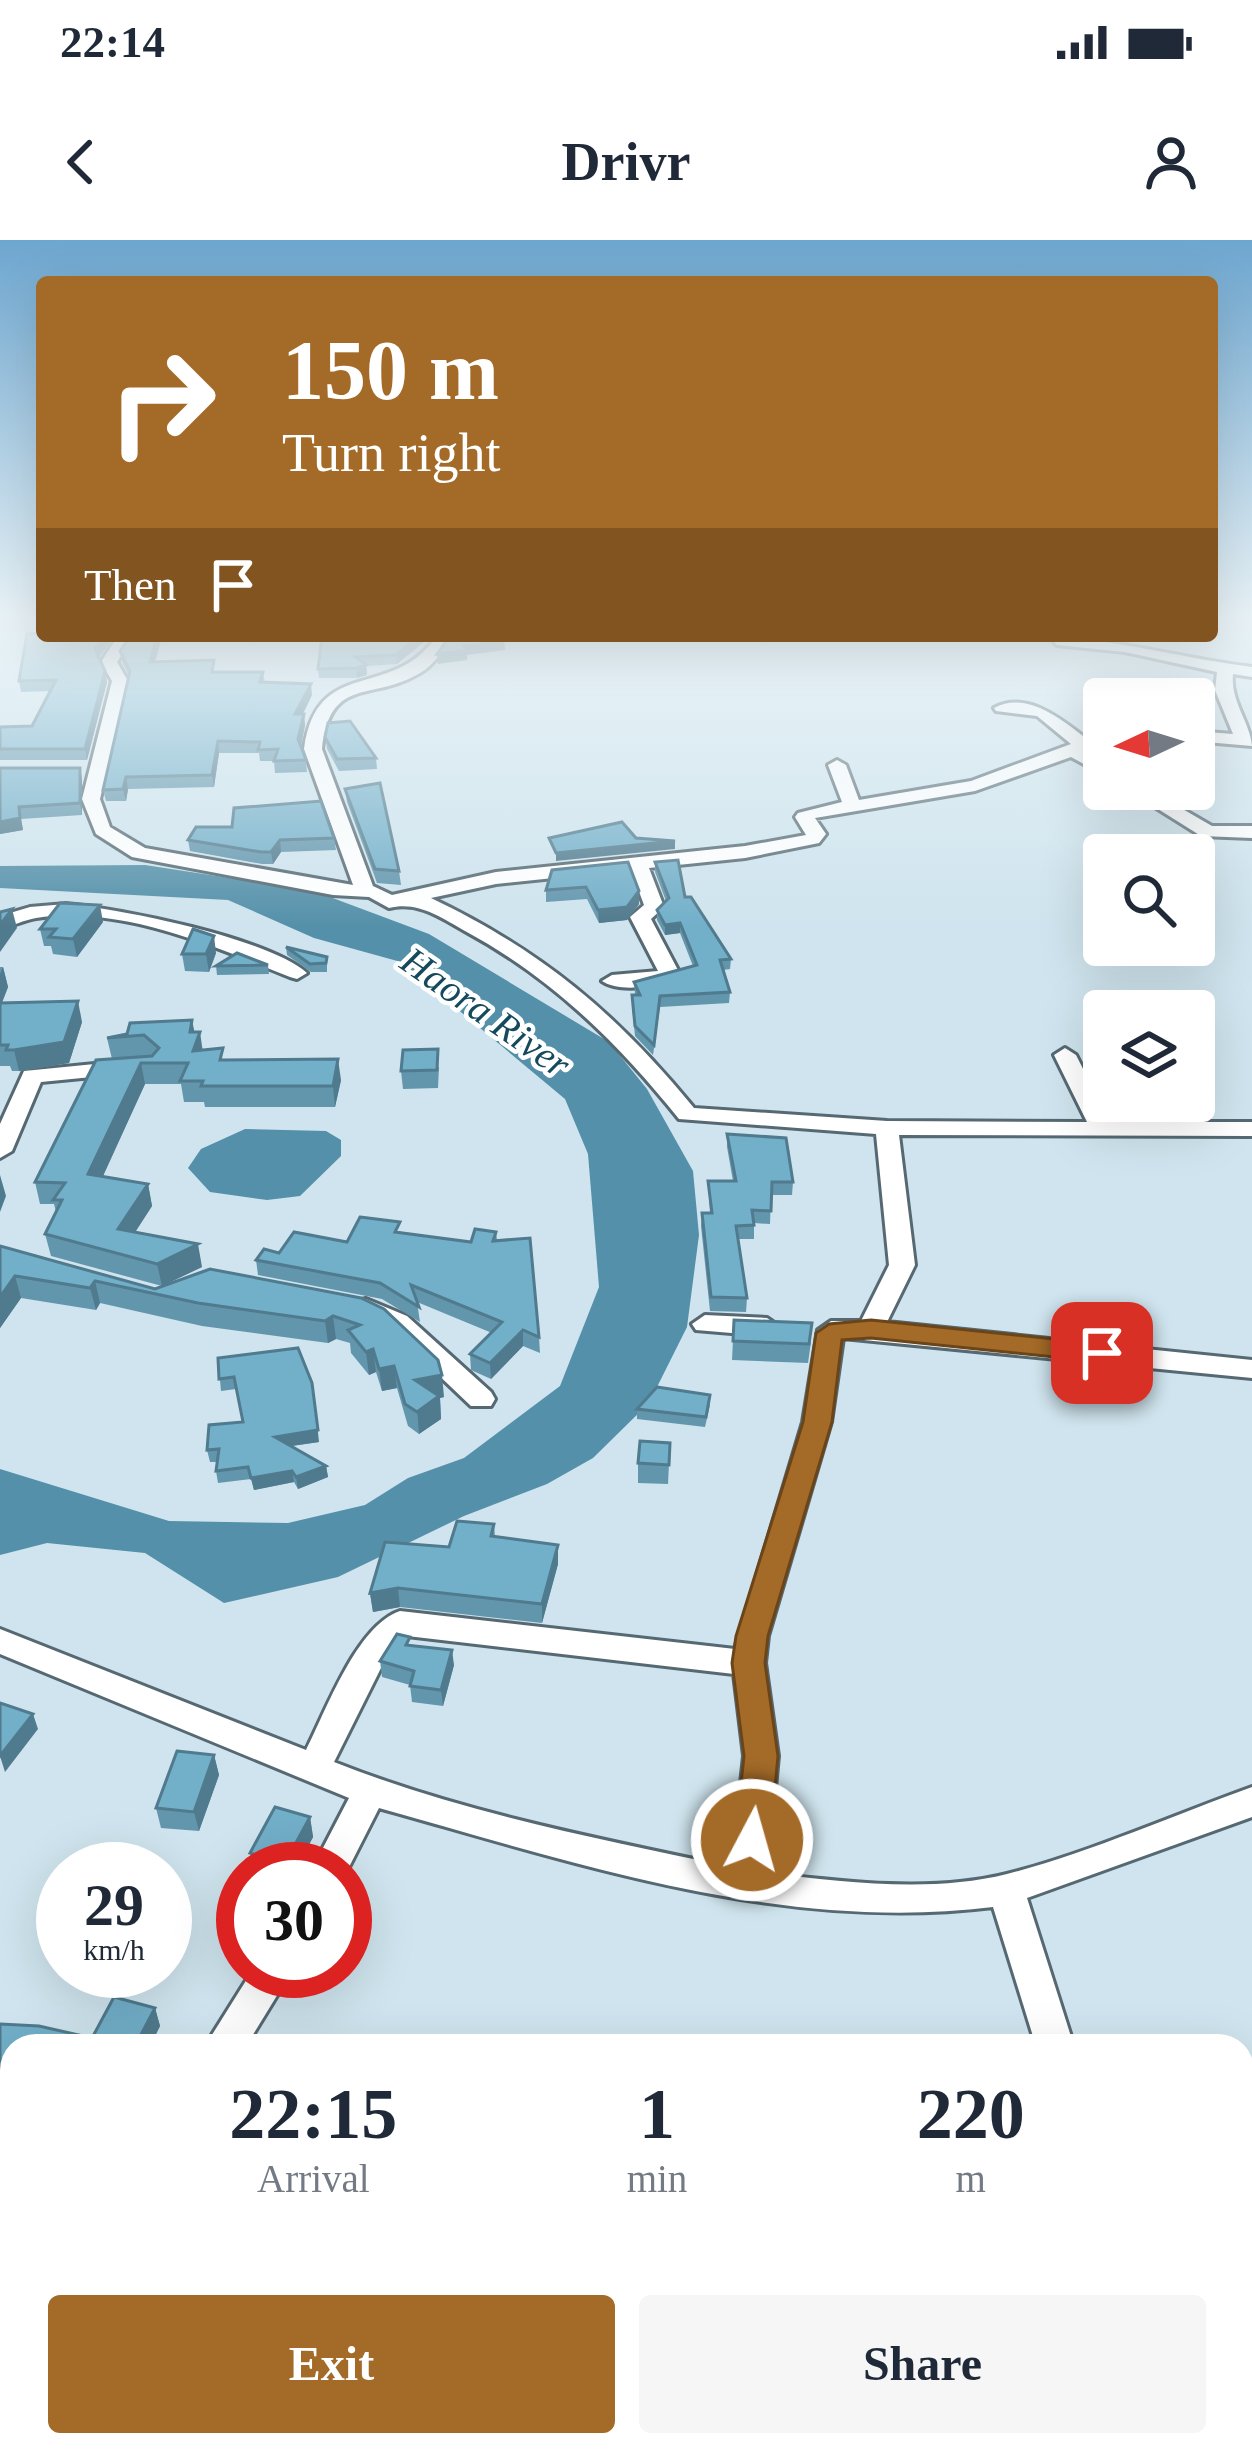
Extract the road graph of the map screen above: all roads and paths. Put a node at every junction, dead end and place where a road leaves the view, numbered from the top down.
1 (107, 720) edge
2 (321, 720) edge
3 (1050, 720) edge
4 (1215, 738) edge
5 (1248, 741) edge
6 (1083, 744) edge
7 (1075, 746) junction
8 (1083, 753) edge
9 (837, 765) dead end
10 (852, 806) junction
11 (1171, 810) edge
12 (1252, 832) edge
13 (638, 863) junction
14 (365, 890) junction
15 (414, 898) junction
16 (0, 923) edge
17 (297, 973) dead end
18 (612, 980) dead end
19 (1065, 1055) dead end
20 (148, 1067) edge
21 (887, 1128) junction
22 (1102, 1129) junction
23 (1252, 1129) edge
24 (0, 1150) edge
25 (349, 1304) edge
26 (705, 1324) dead end
27 (810, 1329) junction
28 (871, 1329) junction
29 (1252, 1369) edge
30 (481, 1399) dead end
31 (0, 1641) edge
32 (748, 1663) junction
33 (313, 1770) junction
34 (370, 1791) junction
35 (1252, 1802) edge
36 (344, 1842) edge
37 (748, 1886) junction
38 (1006, 1890) junction
39 (255, 1998) edge
40 (232, 2034) edge
41 (1051, 2034) edge

1 - 14 street
2 - 14 street
3 - 7 street
4 - 5 street
6 - 7 street
7 - 8 street
7 - 10 street
9 - 10 street
10 - 13 street
11 - 12 street
13 - 15 street
13 - 18 street
14 - 15 street
15 - 21 street
16 - 17 street
19 - 22 street
20 - 24 street
21 - 22 street
21 - 28 street
22 - 23 street
25 - 30 street
26 - 27 street
27 - 28 street
27 - 32 street
28 - 29 street
31 - 33 street
32 - 33 street
32 - 37 street
33 - 34 street
34 - 36 street
34 - 37 street
35 - 38 street
37 - 38 street
38 - 41 street
39 - 40 street

